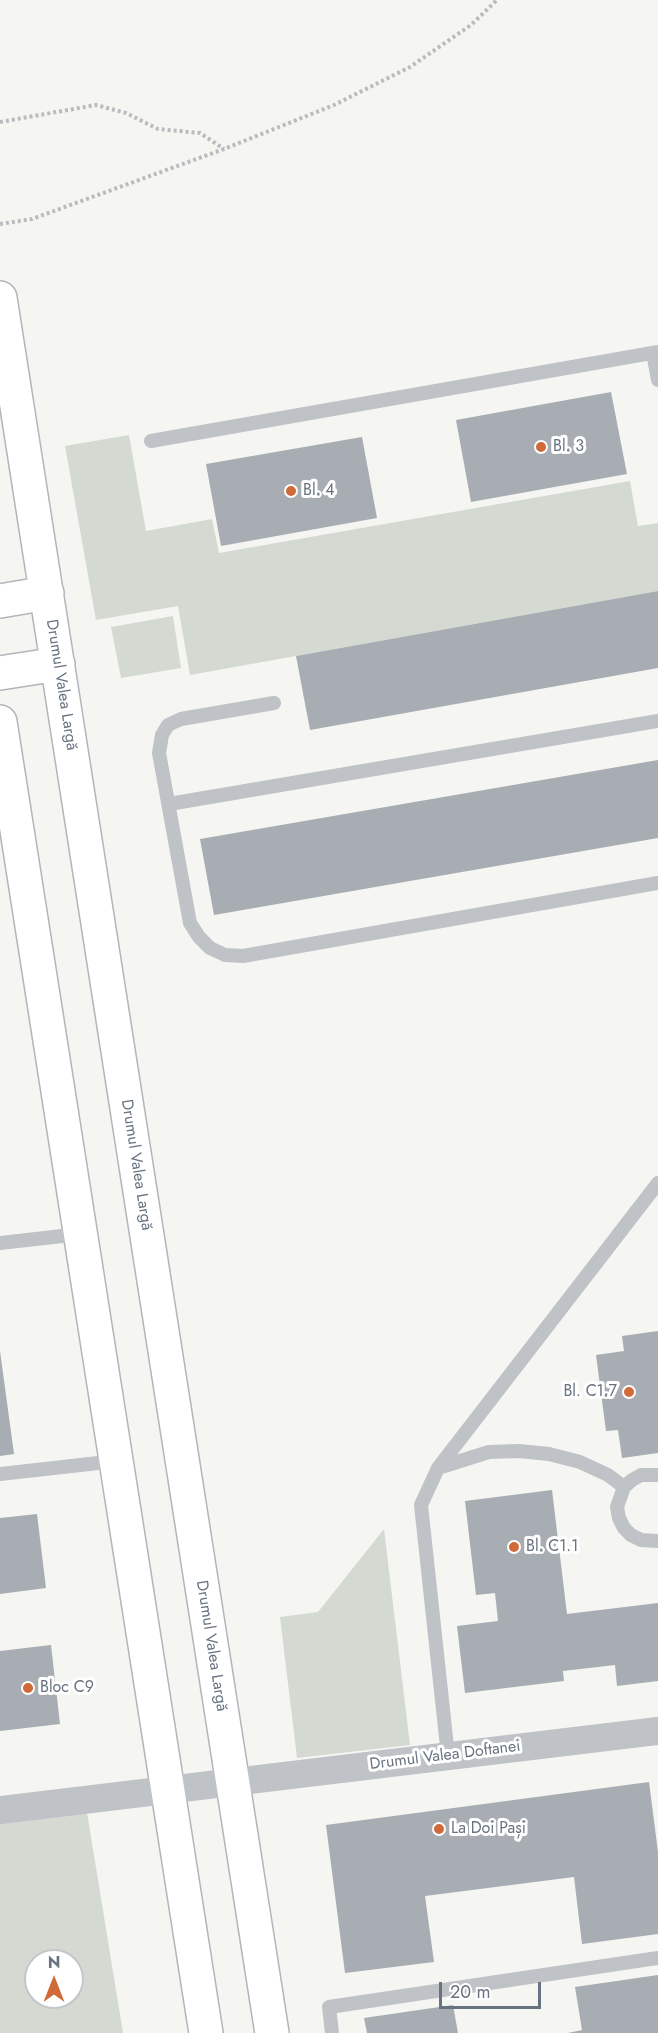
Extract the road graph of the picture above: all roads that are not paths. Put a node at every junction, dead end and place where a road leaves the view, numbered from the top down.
1 (0, 298) edge
2 (656, 353) edge
3 (658, 380) edge
4 (151, 441) dead end
5 (47, 593) junction
6 (0, 601) edge
7 (58, 664) junction
8 (0, 673) edge
9 (274, 703) dead end
10 (658, 721) edge
11 (0, 722) edge
12 (169, 804) junction
13 (658, 883) edge
14 (658, 1183) edge
15 (80, 1234) junction
16 (0, 1244) edge
17 (116, 1461) junction
18 (438, 1468) junction
19 (0, 1474) edge
20 (658, 1474) edge
21 (624, 1487) junction
22 (658, 1540) edge
23 (658, 1731) edge
24 (448, 1756) junction
25 (233, 1782) junction
26 (168, 1790) junction
27 (0, 1810) edge
28 (658, 1958) edge
29 (206, 2033) edge
30 (272, 2033) edge
31 (333, 2033) edge

1 - 5 main road, Drumul Valea Largă
2 - 3 lane
2 - 4 lane
5 - 6 main road
5 - 7 main road, Drumul Valea Largă
7 - 8 main road
7 - 25 main road, Drumul Valea Largă
9 - 12 lane
10 - 12 lane
11 - 15 main road
12 - 13 lane
14 - 18 lane
15 - 16 lane
15 - 17 main road
17 - 19 lane
17 - 26 main road
18 - 21 lane
18 - 24 lane
20 - 21 lane
21 - 22 lane
23 - 24 street, Drumul Valea Doftanei
24 - 25 street, Drumul Valea Doftanei
25 - 26 street, Drumul Valea Doftanei
25 - 30 main road, Drumul Valea Largă
26 - 27 street
26 - 29 main road
28 - 31 lane

